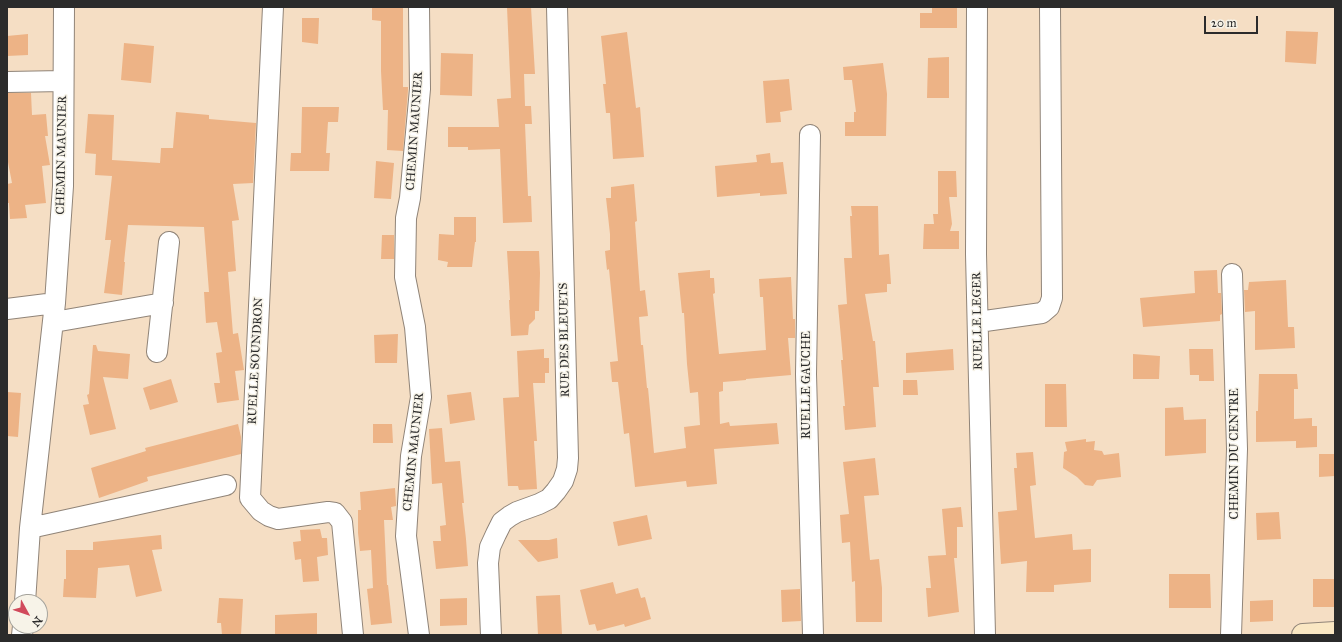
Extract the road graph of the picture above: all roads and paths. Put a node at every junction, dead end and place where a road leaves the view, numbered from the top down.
1 (64, 7) edge
2 (273, 7) edge
3 (419, 7) edge
4 (557, 7) edge
5 (977, 7) edge
6 (1050, 7) edge
7 (63, 80) junction
8 (7, 82) edge
9 (810, 134) dead end
10 (169, 242) dead end
11 (1232, 274) dead end
12 (163, 303) junction
13 (7, 309) edge
14 (54, 312) junction
15 (978, 322) junction
16 (157, 352) dead end
17 (226, 486) dead end
18 (30, 528) junction
19 (26, 594) edge
20 (1330, 634) edge
21 (353, 635) edge
22 (419, 635) edge
23 (491, 635) edge
24 (812, 635) edge
25 (985, 635) edge
26 (1230, 635) edge
27 (1303, 635) edge

1 - 7 street, CHEMIN MAUNIER
2 - 21 street, RUELLE SOUNDRON
3 - 22 street, CHEMIN MAUNIER
4 - 23 street, RUE DES BLEUETS
5 - 15 street, RUELLE LEGER
6 - 15 street
7 - 8 street
7 - 14 street, CHEMIN MAUNIER
9 - 24 street, RUELLE GAUCHE
10 - 12 street
11 - 26 street, CHEMIN DU CENTRE
12 - 14 street
12 - 16 street
13 - 14 street
14 - 18 street, CHEMIN MAUNIER
15 - 25 street, RUELLE LEGER
17 - 18 street
18 - 19 street, CHEMIN MAUNIER
20 - 27 street

